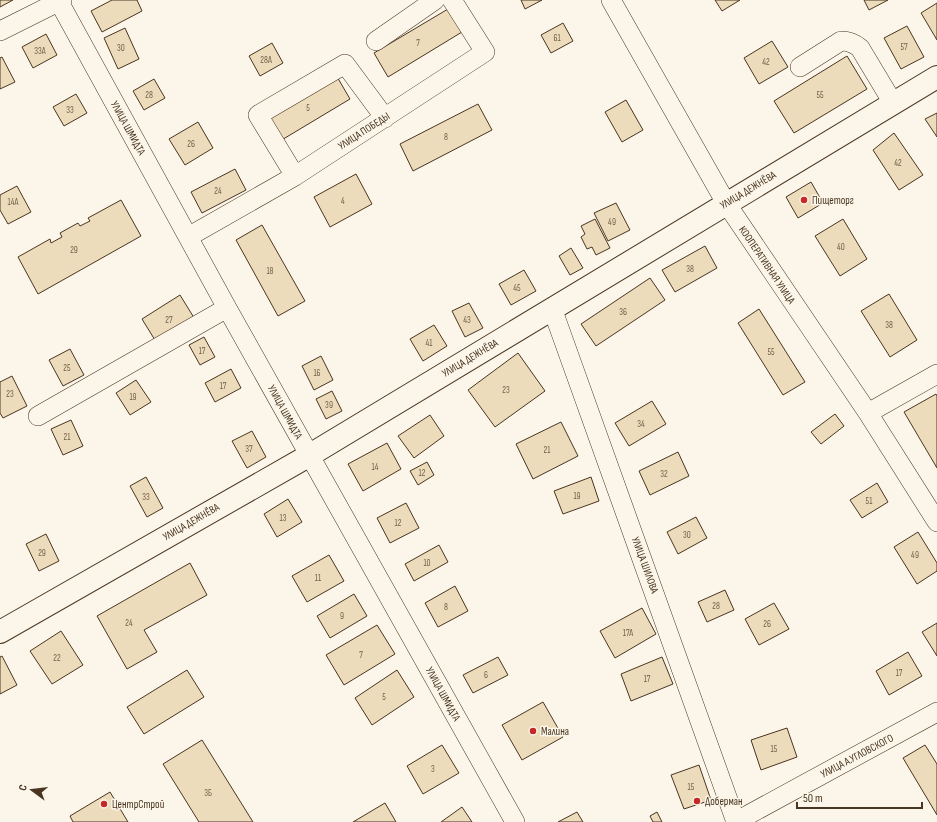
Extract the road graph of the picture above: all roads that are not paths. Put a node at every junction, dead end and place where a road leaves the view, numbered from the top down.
1 (435, 0) edge
2 (452, 0) edge
3 (611, 0) edge
4 (60, 1) edge
5 (0, 30) edge
6 (376, 41) dead end
7 (800, 67) dead end
8 (937, 78) edge
9 (894, 104) junction
10 (385, 118) junction
11 (295, 176) junction
12 (726, 203) junction
13 (188, 237) junction
14 (227, 308) junction
15 (552, 308) junction
16 (937, 374) edge
17 (868, 413) junction
18 (38, 416) dead end
19 (310, 455) junction
20 (937, 522) edge
21 (0, 632) edge
22 (937, 712) edge
23 (515, 822) edge
24 (736, 822) edge

1 - 6 street
2 - 10 street, УЛИЦА ПОБЕДЫ
3 - 12 street, КООПЕРАТИВНАЯ УЛИЦА
4 - 5 street
4 - 13 street, УЛИЦА ШМИДТА
7 - 9 street
8 - 9 main road, УЛИЦА ДЕЖНЁВА
9 - 12 main road, УЛИЦА ДЕЖНЁВА
10 - 11 street, УЛИЦА ПОБЕДЫ
10 - 11 street
11 - 13 street, УЛИЦА ПОБЕДЫ
12 - 15 main road, УЛИЦА ДЕЖНЁВА
12 - 17 street, КООПЕРАТИВНАЯ УЛИЦА
13 - 14 street, УЛИЦА ШМИДТА
14 - 18 street
14 - 19 street, УЛИЦА ШМИДТА
15 - 19 main road, УЛИЦА ДЕЖНЁВА
15 - 24 street, УЛИЦА ШИЛОВА
16 - 17 street
17 - 20 street, КООПЕРАТИВНАЯ УЛИЦА
19 - 21 main road, УЛИЦА ДЕЖНЁВА
19 - 23 street, УЛИЦА ШМИДТА
22 - 24 street, УЛИЦА А.УГЛОВСКОГО

